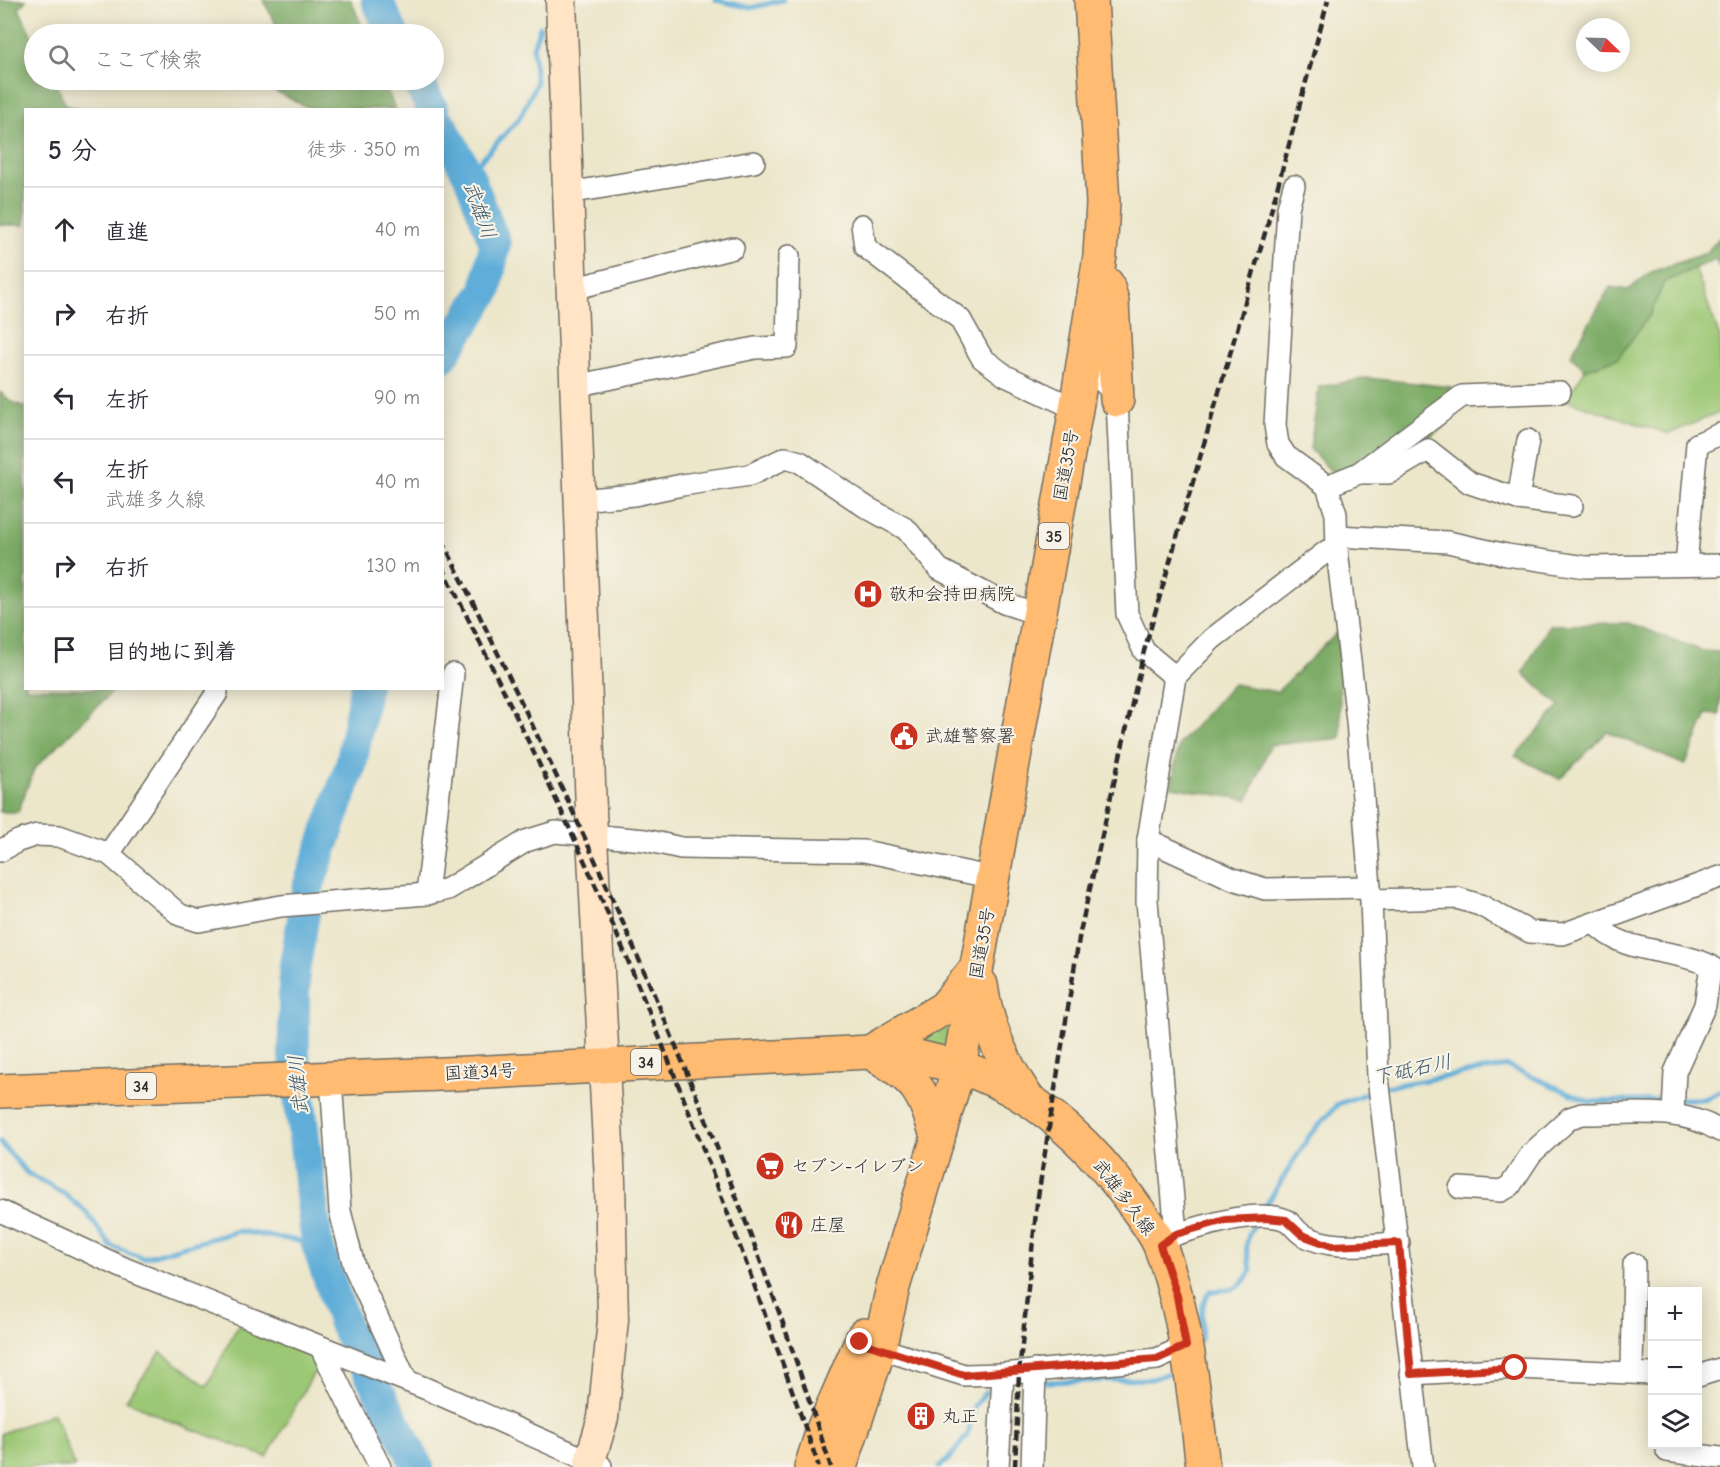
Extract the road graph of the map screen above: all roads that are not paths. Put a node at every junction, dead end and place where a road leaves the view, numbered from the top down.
1 (561, 0) edge
2 (1091, 0) edge
3 (754, 162) dead end
4 (1294, 186) dead end
5 (568, 192) junction
6 (862, 225) dead end
7 (733, 248) dead end
8 (789, 256) dead end
9 (1100, 256) junction
10 (572, 289) junction
11 (1082, 375) junction
12 (575, 386) junction
13 (1560, 392) dead end
14 (1117, 400) junction
15 (1076, 410) junction
16 (1720, 434) edge
17 (1528, 440) dead end
18 (1359, 473) junction
19 (1328, 486) junction
20 (1518, 499) junction
21 (579, 500) junction
22 (1572, 506) dead end
23 (1337, 543) junction
24 (1686, 565) junction
25 (1720, 565) edge
26 (1040, 615) junction
27 (453, 674) dead end
28 (1175, 677) junction
29 (217, 693) dead end
30 (592, 837) junction
31 (1148, 840) junction
32 (0, 852) edge
33 (109, 854) junction
34 (1720, 877) edge
35 (994, 878) junction
36 (1371, 893) junction
37 (427, 894) junction
38 (1596, 923) junction
39 (979, 965) junction
40 (870, 1052) junction
41 (605, 1064) junction
42 (959, 1067) junction
43 (332, 1079) junction
44 (0, 1091) edge
45 (1025, 1095) junction
46 (1673, 1114) junction
47 (1720, 1131) edge
48 (938, 1139) junction
49 (1460, 1188) dead end
50 (0, 1211) edge
51 (1168, 1240) junction
52 (1399, 1243) junction
53 (1634, 1264) dead end
54 (870, 1345) junction
55 (1186, 1346) junction
56 (328, 1350) junction
57 (1035, 1370) junction
58 (1720, 1370) edge
59 (1642, 1373) edge
60 (1003, 1374) junction
61 (1411, 1374) junction
62 (1702, 1375) edge
63 (406, 1380) junction
64 (1667, 1449) edge
65 (1720, 1458) edge
66 (597, 1464) edge
67 (380, 1467) edge
68 (811, 1467) edge
69 (840, 1467) edge
70 (998, 1467) edge
71 (1032, 1467) edge
72 (1203, 1467) edge
73 (1423, 1467) edge

1 - 5 street
2 - 9 main road, 国道35号 / 35
3 - 5 street
4 - 19 street
5 - 10 street
6 - 15 street
7 - 10 street
8 - 12 street
9 - 11 main road, 国道35号 / 35
9 - 14 main road
10 - 12 street
11 - 14 street
11 - 15 main road, 国道35号 / 35
12 - 21 street
13 - 18 street
14 - 28 street
15 - 26 main road, 国道35号 / 35
16 - 24 street
17 - 20 street
18 - 19 street
18 - 20 street
19 - 23 street
20 - 22 street
21 - 26 street
21 - 30 street
23 - 24 street
23 - 28 street
23 - 36 street
24 - 25 street
26 - 35 main road, 国道35号 / 35
27 - 37 street
28 - 31 street
29 - 33 street
30 - 35 street
30 - 37 street
30 - 41 street
31 - 36 street
31 - 51 street
32 - 33 street
33 - 37 street
34 - 38 street
35 - 39 main road, 国道35号 / 35
36 - 38 street
36 - 52 street
38 - 46 street
39 - 40 main road
39 - 42 main road, 国道35号 / 35
39 - 45 main road
40 - 41 main road, 国道34号 / 34
40 - 42 main road, 国道34号 / 34
40 - 48 main road
41 - 43 main road, 国道34号 / 34
41 - 66 street
42 - 45 main road, 武雄多久線
42 - 48 main road, 国道35号
43 - 44 main road, 国道34号 / 34
43 - 63 street
45 - 51 main road, 武雄多久線
46 - 47 street
46 - 49 street
48 - 54 main road, 国道35号
50 - 56 street
51 - 52 street
51 - 55 main road, 武雄多久線
52 - 61 street
53 - 59 street
54 - 60 street
54 - 68 main road
54 - 69 main road
55 - 57 street
55 - 72 main road, 武雄多久線
56 - 63 street
56 - 67 street
57 - 60 street
57 - 71 street
58 - 62 street
59 - 61 street
60 - 70 street
61 - 73 street
63 - 66 street
64 - 65 street

